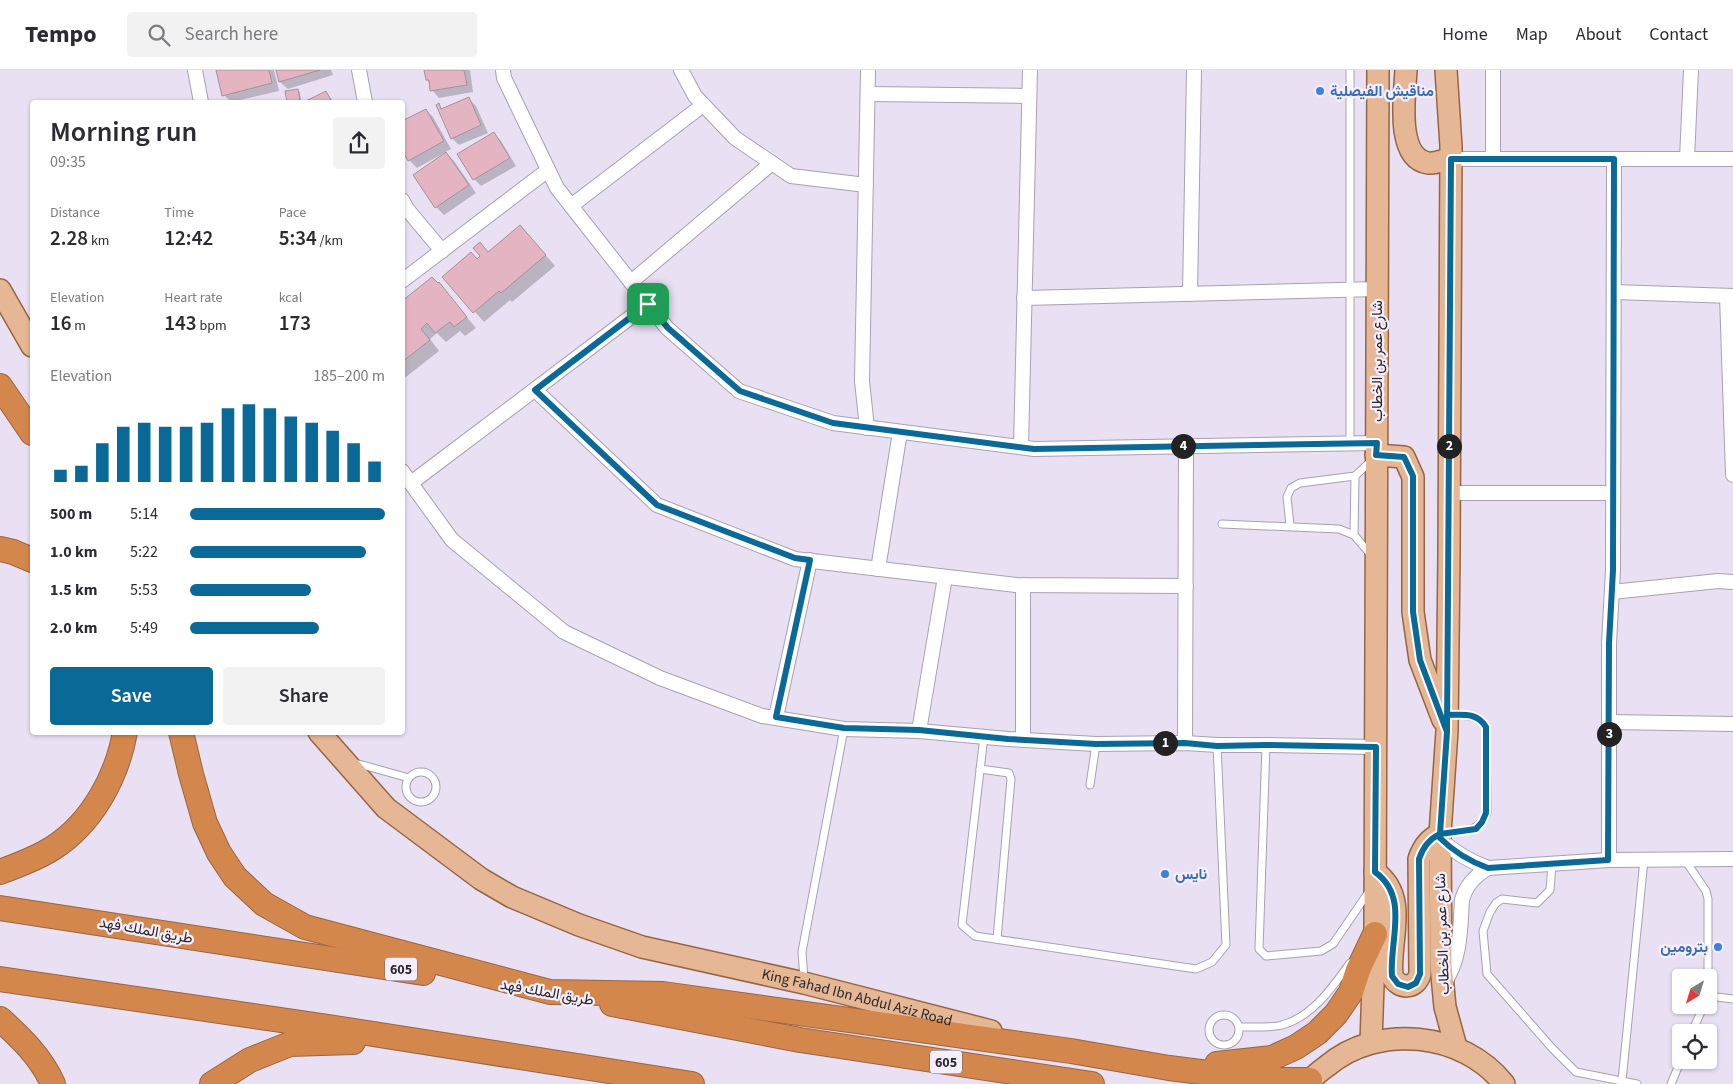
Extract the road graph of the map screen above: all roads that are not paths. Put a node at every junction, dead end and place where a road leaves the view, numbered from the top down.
1 (194, 70) edge
2 (359, 70) edge
3 (503, 70) edge
4 (681, 70) edge
5 (868, 70) edge
6 (1030, 70) edge
7 (1194, 70) edge
8 (1350, 70) edge
9 (1378, 70) edge
10 (1406, 70) edge
11 (1446, 70) edge
12 (1493, 70) edge
13 (1691, 70) edge
14 (868, 94) junction
15 (1029, 96) junction
16 (201, 100) edge
17 (365, 100) edge
18 (703, 105) junction
19 (1451, 159) junction
20 (1493, 159) junction
21 (1614, 159) junction
22 (1687, 159) junction
23 (1733, 159) edge
24 (772, 163) junction
25 (548, 170) junction
26 (866, 185) junction
27 (405, 205) edge
28 (571, 206) junction
29 (442, 251) junction
30 (405, 279) edge
31 (631, 282) junction
32 (0, 290) edge
33 (1350, 290) junction
34 (1377, 290) junction
35 (1614, 292) junction
36 (1190, 294) junction
37 (1730, 296) edge
38 (1024, 298) junction
39 (648, 304) junction
40 (30, 342) edge
41 (0, 386) edge
42 (535, 390) junction
43 (867, 428) junction
44 (30, 430) edge
45 (900, 432) junction
46 (1732, 439) edge
47 (1350, 444) junction
48 (1186, 446) junction
49 (1021, 447) junction
50 (1377, 449) junction
51 (405, 475) edge
52 (1733, 475) edge
53 (1355, 476) junction
54 (411, 483) junction
55 (1614, 492) junction
56 (1449, 493) junction
57 (1222, 524) dead end
58 (1290, 526) junction
59 (1354, 535) junction
60 (0, 549) edge
61 (30, 559) edge
62 (810, 560) junction
63 (1376, 561) junction
64 (878, 568) junction
65 (945, 577) junction
66 (1733, 582) edge
67 (1024, 585) junction
68 (1186, 586) junction
69 (1612, 592) junction
70 (776, 717) junction
71 (1609, 722) junction
72 (1447, 723) junction
73 (1733, 724) edge
74 (844, 728) junction
75 (919, 730) junction
76 (124, 735) edge
77 (182, 735) edge
78 (322, 735) edge
79 (984, 736) junction
80 (1023, 739) junction
81 (1185, 743) junction
82 (1096, 744) junction
83 (1266, 745) junction
84 (1217, 746) junction
85 (1376, 747) junction
86 (343, 760) junction
87 (980, 769) junction
88 (409, 778) junction
89 (1090, 785) dead end
90 (1440, 836) junction
91 (1733, 859) edge
92 (1608, 860) junction
93 (1644, 860) junction
94 (1684, 860) junction
95 (1552, 864) junction
96 (1488, 868) junction
97 (0, 872) edge
98 (1376, 877) junction
99 (0, 908) edge
100 (1375, 931) junction
101 (997, 939) junction
102 (1358, 952) dead end
103 (1353, 960) dead end
104 (1708, 969) edge
105 (0, 979) edge
106 (804, 983) junction
107 (1442, 986) junction
108 (550, 992) junction
109 (1718, 998) edge
110 (1733, 1000) edge
111 (0, 1019) edge
112 (1239, 1027) junction
113 (404, 1039) junction
114 (1371, 1042) junction
115 (1456, 1047) junction
116 (1071, 1051) junction
117 (1169, 1068) junction
118 (1677, 1069) edge
119 (641, 1076) junction
120 (1622, 1081) junction
121 (1309, 1082) edge
122 (54, 1084) edge
123 (212, 1084) edge
124 (663, 1084) edge
125 (692, 1084) edge
126 (1092, 1084) edge
127 (1210, 1084) edge
128 (1504, 1084) edge
129 (1637, 1084) edge
130 (1671, 1084) edge

1 - 16 street
2 - 17 street
3 - 25 street
4 - 18 street
5 - 14 street
6 - 15 street
7 - 36 street
8 - 33 lane
9 - 34 main road, شارع عمر بن الخطاب
10 - 19 main road
11 - 19 main road, شارع عمر بن الخطاب
12 - 20 street
13 - 22 street
14 - 15 street
14 - 26 street
15 - 38 street
18 - 24 street
18 - 28 street
19 - 20 street
19 - 56 main road, شارع عمر بن الخطاب
20 - 21 street
21 - 22 street
21 - 35 street
22 - 23 street
24 - 26 street
24 - 31 street
25 - 28 street
25 - 29 street
26 - 43 street
27 - 29 street
28 - 31 street
29 - 30 street
31 - 39 street
32 - 40 main road
33 - 34 street
33 - 36 street
33 - 47 lane
34 - 50 main road, شارع عمر بن الخطاب
35 - 37 street
35 - 55 street
36 - 38 street
37 - 46 street
38 - 49 street
39 - 42 street
39 - 43 street
41 - 44 highway
42 - 54 street
42 - 62 street
43 - 45 street
45 - 49 street
45 - 64 street
46 - 52 street
47 - 48 street
47 - 50 street
48 - 49 street
48 - 68 street
50 - 53 lane
50 - 63 main road, شارع عمر بن الخطاب
50 - 72 main road
51 - 54 street
53 - 58 lane
53 - 59 lane
54 - 70 street
55 - 56 street
55 - 69 street
56 - 72 main road, شارع عمر بن الخطاب
57 - 58 lane
58 - 59 lane
59 - 63 lane
60 - 61 highway
62 - 64 street
62 - 70 street
63 - 85 main road, شارع عمر بن الخطاب
64 - 65 street
65 - 67 street
65 - 75 street
66 - 69 street
67 - 68 street
67 - 80 street
68 - 81 street
69 - 71 street
70 - 74 street
71 - 73 street
71 - 92 street
72 - 90 main road, شارع عمر بن الخطاب
72 - 90 lane
74 - 75 street
74 - 106 lane
75 - 79 street
76 - 97 highway
77 - 108 highway
78 - 86 main road, King Fahad Ibn Abdul Aziz Road
79 - 80 street
79 - 87 lane
80 - 82 street
81 - 82 street
81 - 84 street
82 - 89 lane
83 - 84 street
83 - 85 street
83 - 98 lane
84 - 101 lane
85 - 98 main road, شارع عمر بن الخطاب
86 - 88 lane
86 - 106 main road, King Fahad Ibn Abdul Aziz Road
87 - 101 lane
87 - 101 lane
88 - 88 lane
90 - 96 street
90 - 98 main road
90 - 107 main road, شارع عمر بن الخطاب
91 - 94 street
92 - 93 street
92 - 95 street
93 - 94 street
93 - 120 lane
94 - 104 lane
95 - 96 street
95 - 120 lane
96 - 107 street
98 - 100 main road, شارع عمر بن الخطاب
99 - 108 highway, طريق الملك فهد / 605
100 - 102 lane
100 - 114 main road, شارع عمر بن الخطاب
100 - 117 highway
103 - 112 lane
105 - 113 highway
106 - 116 main road, King Fahad Ibn Abdul Aziz Road
107 - 115 main road, شارع عمر بن الخطاب
108 - 116 highway
108 - 126 highway, طريق الملك فهد / 605
109 - 110 lane
111 - 122 highway
112 - 112 lane
113 - 119 highway
113 - 123 highway
114 - 115 main road
114 - 121 main road
115 - 128 main road
116 - 117 highway
117 - 121 highway
117 - 127 main road
118 - 130 lane
119 - 124 highway
119 - 125 highway
120 - 129 lane

